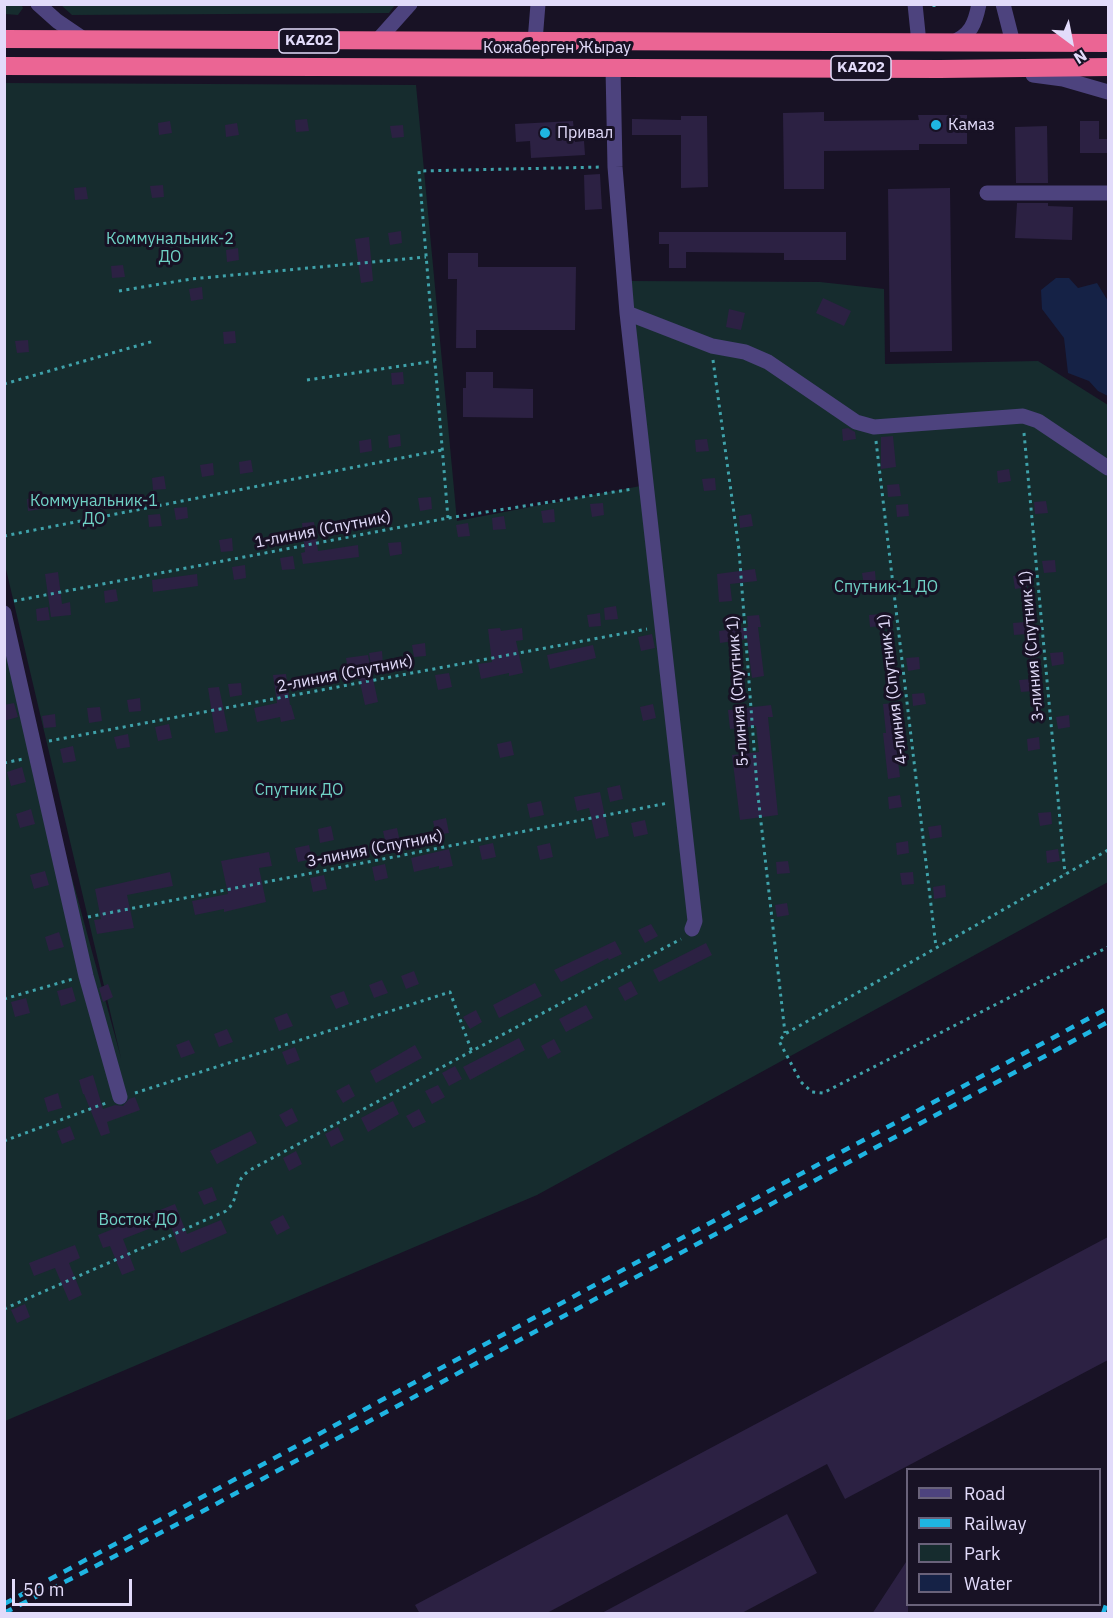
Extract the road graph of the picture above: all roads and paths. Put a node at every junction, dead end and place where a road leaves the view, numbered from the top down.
1 (38, 4) edge
2 (410, 4) edge
3 (538, 4) edge
4 (915, 4) edge
5 (979, 4) edge
6 (1003, 4) edge
7 (4, 39) edge
8 (85, 40) junction
9 (377, 41) junction
10 (535, 41) junction
11 (919, 43) junction
12 (950, 43) junction
13 (1013, 43) junction
14 (1108, 43) edge
15 (4, 66) edge
16 (614, 68) junction
17 (1107, 68) edge
18 (967, 69) junction
19 (1103, 91) edge
20 (615, 167) junction
21 (987, 193) dead end
22 (1108, 193) edge
23 (426, 257) junction
24 (119, 291) dead end
25 (627, 313) junction
26 (154, 341) dead end
27 (712, 346) junction
28 (435, 361) junction
29 (307, 380) dead end
30 (4, 384) edge
31 (1023, 416) junction
32 (874, 428) junction
33 (442, 450) junction
34 (1108, 468) edge
35 (647, 487) junction
36 (448, 518) junction
37 (4, 536) edge
38 (4, 603) edge
39 (4, 613) edge
40 (661, 627) junction
41 (34, 744) junction
42 (681, 801) junction
43 (1108, 850) edge
44 (1065, 874) junction
45 (74, 920) junction
46 (692, 929) joint
47 (1108, 947) edge
48 (936, 948) junction
49 (86, 976) junction
50 (4, 999) edge
51 (785, 1034) junction
52 (472, 1052) junction
53 (120, 1097) junction
54 (4, 1141) edge
55 (4, 1309) edge

1 - 8 lane
2 - 9 lane
3 - 10 lane
4 - 11 lane
5 - 12 lane
6 - 13 lane
7 - 8 highway, Кожаберген Жырау / KAZ02
8 - 9 highway, Кожаберген Жырау / KAZ02
9 - 10 highway, Кожаберген Жырау / KAZ02
10 - 11 highway, Кожаберген Жырау / KAZ02
11 - 12 highway, Кожаберген Жырау / KAZ02
12 - 13 highway, Кожаберген Жырау / KAZ02
13 - 14 highway, Кожаберген Жырау / KAZ02
15 - 16 highway, Кожаберген Жырау / KAZ02
16 - 18 highway, Кожаберген Жырау / KAZ02
16 - 20 lane
17 - 18 highway, Кожаберген Жырау / KAZ02
17 - 19 lane
18 - 19 lane
20 - 23 path
20 - 25 lane
21 - 22 lane
23 - 24 path
23 - 28 path
25 - 27 lane
25 - 35 lane
26 - 30 path
27 - 32 lane
27 - 51 path, 5-линия (Спутник 1)
28 - 29 path
28 - 33 path
31 - 32 lane
31 - 34 lane
31 - 44 path, 3-линия (Спутник 1)
32 - 48 path, 4-линия (Спутник 1)
33 - 36 path
33 - 37 path
35 - 36 path, 1-линия (Спутник)
35 - 40 lane
36 - 38 path, 1-линия (Спутник)
39 - 41 lane
40 - 41 path, 2-линия (Спутник)
40 - 42 lane
41 - 45 lane
42 - 45 path, 3-линия (Спутник)
42 - 46 lane
43 - 44 path
44 - 48 path
45 - 49 lane
46 - 52 path
47 - 51 path, 5-линия (Спутник 1)
48 - 51 path
49 - 50 path
49 - 53 lane
52 - 53 path
52 - 55 path
53 - 54 path

